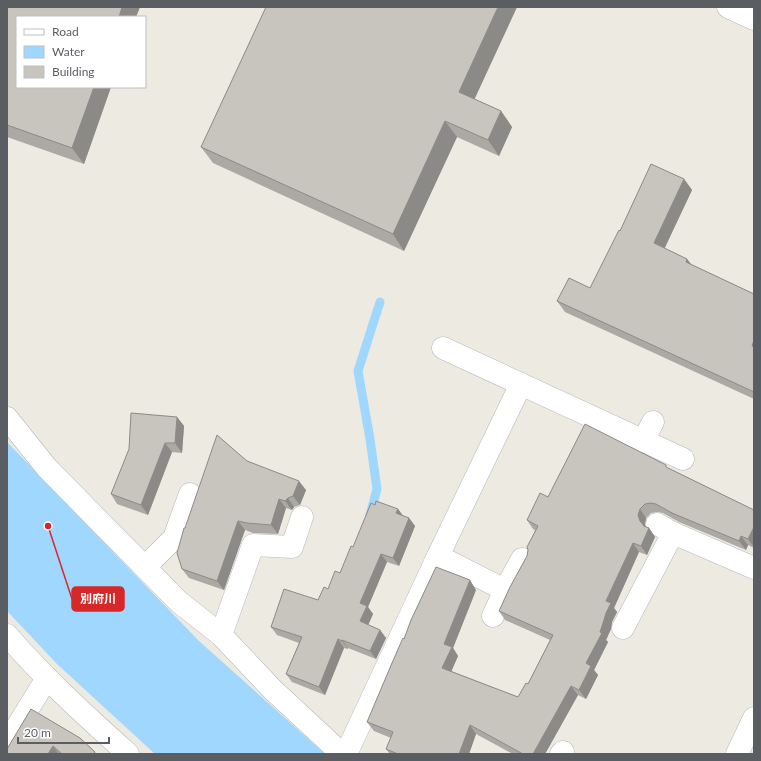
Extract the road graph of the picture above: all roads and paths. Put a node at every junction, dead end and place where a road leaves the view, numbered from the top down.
1 (728, 7) edge
2 (754, 19) edge
3 (443, 348) dead end
4 (521, 384) junction
5 (7, 418) edge
6 (683, 459) dead end
7 (190, 494) dead end
8 (302, 517) dead end
9 (438, 556) junction
10 (522, 560) dead end
11 (145, 568) junction
12 (754, 568) edge
13 (505, 590) junction
14 (493, 616) dead end
15 (623, 628) dead end
16 (7, 635) edge
17 (221, 635) junction
18 (47, 678) junction
19 (754, 718) edge
20 (7, 743) edge
21 (745, 744) edge
22 (128, 754) edge
23 (342, 754) edge
24 (346, 754) edge

1 - 2 street
3 - 4 street
4 - 6 street
4 - 9 street
5 - 11 street
7 - 11 street
8 - 17 street
9 - 13 street
9 - 24 street
10 - 13 street
11 - 17 street
12 - 15 street
13 - 14 street
16 - 18 street
17 - 23 street
18 - 20 street
18 - 22 street
19 - 21 street

